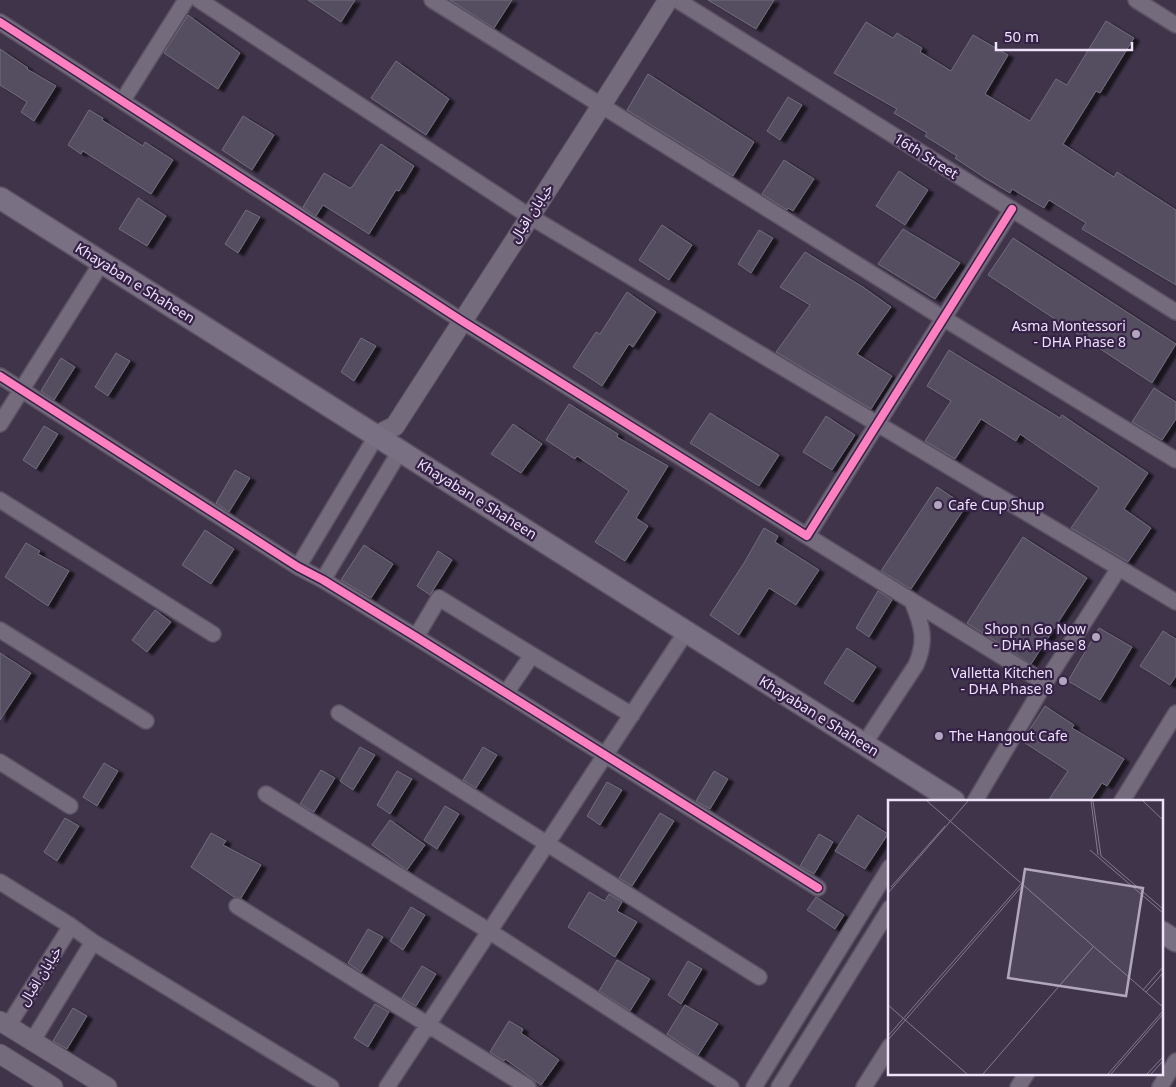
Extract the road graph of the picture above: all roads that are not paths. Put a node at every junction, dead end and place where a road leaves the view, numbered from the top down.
1 (186, 0) edge
2 (198, 0) edge
3 (432, 0) edge
4 (668, 0) edge
5 (677, 0) edge
6 (1136, 0) edge
7 (0, 22) edge
8 (1176, 25) edge
9 (123, 100) junction
10 (602, 106) junction
11 (0, 198) edge
12 (1012, 209) junction
13 (529, 216) junction
14 (102, 262) junction
15 (1176, 312) edge
16 (943, 318) junction
17 (462, 321) junction
18 (0, 376) edge
19 (22, 390) junction
20 (0, 424) edge
21 (876, 424) junction
22 (386, 431) junction
23 (400, 451) junction
24 (1176, 460) edge
25 (0, 500) edge
26 (807, 536) junction
27 (298, 567) junction
28 (1119, 568) junction
29 (323, 580) junction
30 (912, 600) junction
31 (1176, 602) edge
32 (0, 630) edge
33 (686, 632) junction
34 (213, 634) dead end
35 (416, 637) junction
36 (532, 656) junction
37 (1045, 684) junction
38 (506, 693) junction
39 (338, 713) dead end
40 (1176, 713) edge
41 (632, 715) junction
42 (146, 721) dead end
43 (864, 744) junction
44 (605, 755) junction
45 (0, 762) edge
46 (266, 794) dead end
47 (940, 797) edge
48 (976, 800) edge
49 (1123, 800) edge
50 (70, 806) dead end
51 (547, 844) junction
52 (888, 870) edge
53 (0, 882) edge
54 (818, 888) dead end
55 (238, 906) dead end
56 (888, 911) edge
57 (71, 926) junction
58 (489, 931) junction
59 (93, 942) junction
60 (759, 977) dead end
61 (4, 1023) edge
62 (428, 1025) junction
63 (32, 1040) junction
64 (888, 1049) edge
65 (0, 1054) edge
66 (1176, 1061) edge
67 (1026, 1074) edge
68 (757, 1086) edge
69 (53, 1087) edge
70 (107, 1087) edge
71 (331, 1087) edge
72 (387, 1087) edge
73 (528, 1087) edge
74 (731, 1087) edge
75 (779, 1087) edge
76 (864, 1087) edge
77 (1018, 1087) edge
78 (1160, 1087) edge

1 - 9 street
2 - 13 street
3 - 10 street
4 - 10 street, خیابان اقبال
5 - 12 street, 16th Street
6 - 8 street
7 - 9 street
9 - 17 street
10 - 13 street, خیابان اقبال
10 - 16 street
11 - 14 main road, Khayaban e Shaheen
12 - 15 street, 16th Street
12 - 16 street
13 - 17 street, خیابان اقبال
13 - 21 street
14 - 19 street
14 - 22 main road, Khayaban e Shaheen
16 - 21 street
16 - 24 street
17 - 22 street, خیابان اقبال
17 - 26 street
18 - 19 street
19 - 20 street
19 - 27 street
21 - 26 street
21 - 28 street
22 - 23 main road, Khayaban e Shaheen
22 - 27 street, خیابان اقبال
23 - 29 street
23 - 33 main road, Khayaban e Shaheen
25 - 34 street
26 - 30 street
27 - 29 street
28 - 31 street
28 - 37 street
29 - 35 street
30 - 37 street
30 - 43 street
32 - 42 street
33 - 41 street
33 - 43 main road, Khayaban e Shaheen
35 - 36 street
35 - 38 street
36 - 38 street
36 - 41 street
37 - 48 street
38 - 44 street
39 - 51 street
40 - 49 street
41 - 44 street
43 - 47 main road, Khayaban e Shaheen
44 - 51 street
44 - 54 street
45 - 50 street
46 - 58 street
51 - 58 street
51 - 60 street
52 - 68 street
53 - 57 street
55 - 62 street
56 - 75 street
57 - 59 street
57 - 61 street, خیابان اقبال
58 - 62 street
58 - 74 street
59 - 63 street, خیابان اقبال
59 - 71 street
61 - 63 street
62 - 72 street
62 - 73 street
63 - 70 street
64 - 76 street
65 - 69 street
66 - 78 street
67 - 77 street

